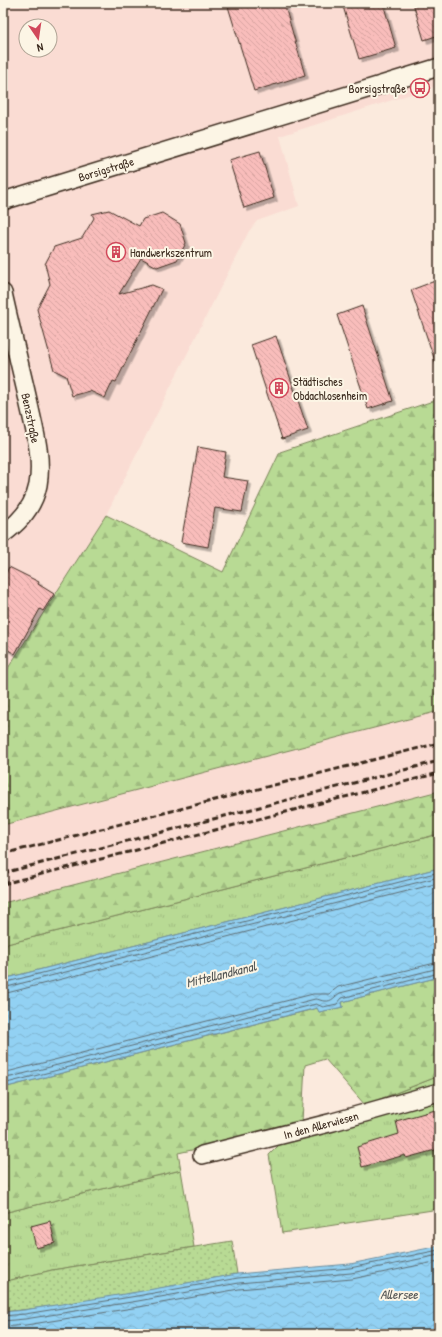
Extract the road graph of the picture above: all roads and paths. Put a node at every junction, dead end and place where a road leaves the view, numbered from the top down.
1 (439, 67) edge
2 (3, 201) edge
3 (3, 293) edge
4 (3, 534) edge
5 (439, 1092) edge
6 (202, 1156) dead end

1 - 2 street, Borsigstraße
3 - 4 street, Benzstraße
5 - 6 street, In den Allerwiesen

